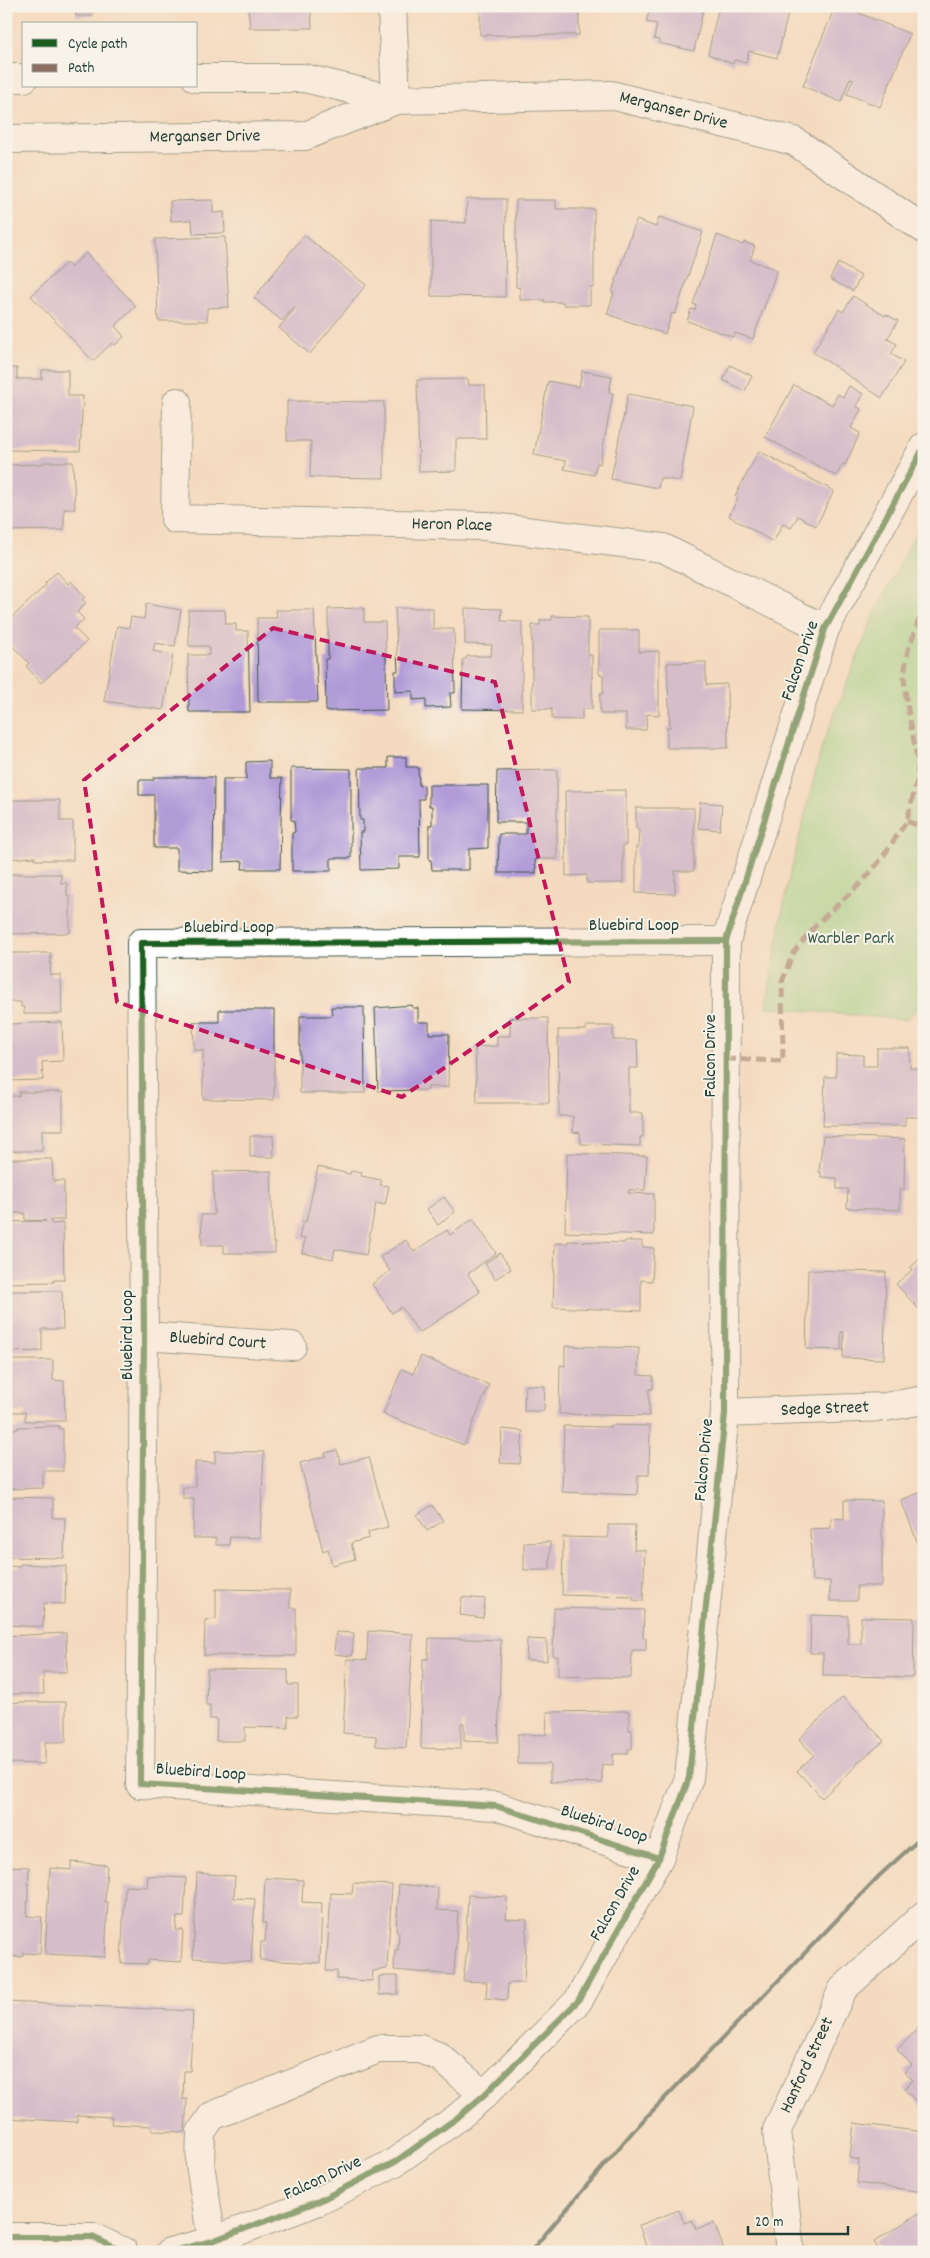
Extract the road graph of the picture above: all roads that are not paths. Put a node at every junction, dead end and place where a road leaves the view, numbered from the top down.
1 (392, 6) edge
2 (6, 78) edge
3 (22, 78) edge
4 (198, 78) edge
5 (396, 100) junction
6 (6, 139) edge
7 (924, 229) edge
8 (177, 402) dead end
9 (924, 447) edge
10 (825, 629) junction
11 (726, 941) junction
12 (144, 1336) junction
13 (292, 1346) dead end
14 (924, 1400) edge
15 (724, 1413) junction
16 (659, 1858) junction
17 (924, 1915) edge
18 (484, 2095) junction
19 (6, 2237) edge
20 (212, 2241) junction
21 (124, 2252) edge
22 (170, 2252) edge
23 (790, 2252) edge

1 - 5 street
2 - 3 street
4 - 5 street, Merganser Drive
5 - 6 street, Merganser Drive
5 - 7 street, Merganser Drive
8 - 10 street, Heron Place
9 - 10 street, Falcon Drive
10 - 11 street, Falcon Drive
11 - 12 street, Bluebird Loop
11 - 15 street, Falcon Drive
12 - 13 street, Bluebird Court
12 - 16 street, Bluebird Loop
14 - 15 street, Sedge Street
15 - 16 street, Falcon Drive
16 - 18 street, Falcon Drive
17 - 23 street, Hanford Street
18 - 20 street, Falcon Drive
18 - 20 street
19 - 21 street
20 - 22 street, Falcon Drive

